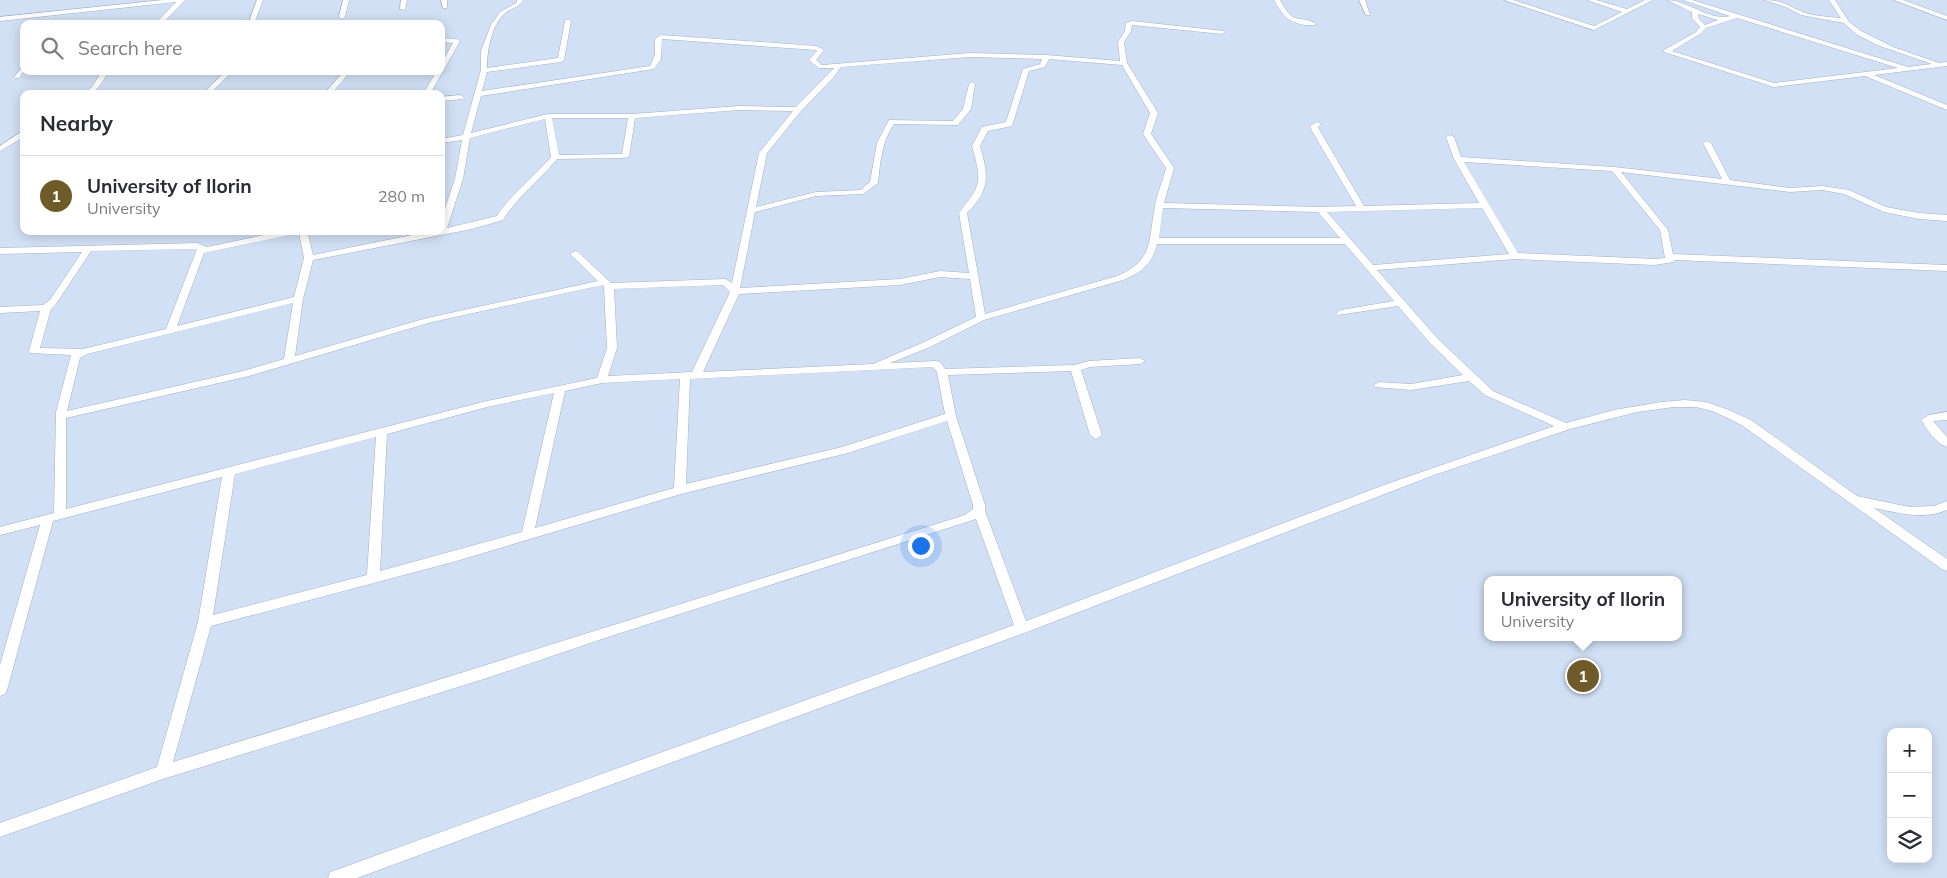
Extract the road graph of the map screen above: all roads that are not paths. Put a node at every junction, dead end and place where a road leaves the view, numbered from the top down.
1 (181, 0) edge
2 (260, 0) edge
3 (346, 0) edge
4 (404, 0) edge
5 (444, 0) edge
6 (520, 0) edge
7 (1277, 0) edge
8 (1362, 0) edge
9 (1507, 0) edge
10 (1590, 0) edge
11 (1650, 0) edge
12 (1670, 0) edge
13 (1686, 0) edge
14 (1768, 0) edge
15 (1832, 0) edge
16 (1897, 0) edge
17 (1780, 1) edge
18 (1698, 3) junction
19 (446, 7) dead end
20 (403, 9) dead end
21 (1626, 11) junction
22 (1696, 12) junction
23 (61, 13) junction
24 (1368, 14) dead end
25 (1738, 15) junction
26 (342, 16) dead end
27 (1947, 18) edge
28 (0, 19) edge
29 (56, 20) edge
30 (162, 20) edge
31 (252, 20) edge
32 (1725, 20) junction
33 (568, 21) dead end
34 (1845, 21) junction
35 (1314, 24) dead end
36 (1704, 27) junction
37 (1222, 32) dead end
38 (445, 40) edge
39 (1046, 57) junction
40 (1124, 63) junction
41 (445, 64) edge
42 (1943, 64) edge
43 (839, 66) junction
44 (1910, 69) junction
45 (484, 70) junction
46 (20, 73) edge
47 (1867, 74) junction
48 (103, 75) edge
49 (226, 75) edge
50 (344, 75) edge
51 (438, 75) edge
52 (17, 77) dead end
53 (972, 84) dead end
54 (91, 90) edge
55 (209, 90) edge
56 (331, 90) edge
57 (429, 90) edge
58 (477, 94) junction
59 (460, 97) dead end
60 (445, 99) edge
61 (1947, 108) edge
62 (798, 109) junction
63 (548, 116) junction
64 (632, 116) junction
65 (1317, 124) dead end
66 (20, 137) edge
67 (466, 137) junction
68 (1450, 137) dead end
69 (0, 138) edge
70 (20, 138) edge
71 (445, 140) edge
72 (1707, 143) dead end
73 (0, 149) edge
74 (555, 157) junction
75 (1458, 159) junction
76 (1614, 169) junction
77 (1727, 182) junction
78 (1159, 205) junction
79 (1483, 205) junction
80 (1320, 210) junction
81 (1362, 210) junction
82 (750, 211) junction
83 (1947, 218) edge
84 (445, 223) edge
85 (445, 231) edge
86 (277, 235) edge
87 (305, 235) edge
88 (427, 235) edge
89 (1155, 241) junction
90 (1346, 241) junction
91 (89, 248) junction
92 (204, 250) junction
93 (0, 251) edge
94 (575, 254) dead end
95 (1515, 256) junction
96 (1671, 257) junction
97 (309, 258) junction
98 (1372, 268) junction
99 (1947, 268) edge
100 (974, 276) junction
101 (607, 284) junction
102 (735, 292) junction
103 (298, 300) junction
104 (1400, 304) junction
105 (46, 308) junction
106 (0, 310) edge
107 (1341, 313) dead end
108 (981, 318) junction
109 (170, 331) junction
110 (82, 352) junction
111 (289, 360) junction
112 (1140, 361) dead end
113 (865, 368) junction
114 (1076, 368) junction
115 (942, 372) junction
116 (690, 376) junction
117 (1471, 377) junction
118 (602, 380) junction
119 (1379, 385) dead end
120 (560, 389) junction
121 (62, 416) junction
122 (951, 416) junction
123 (1947, 416) edge
124 (1563, 426) junction
125 (382, 432) junction
126 (1096, 435) dead end
127 (1947, 443) edge
128 (229, 472) junction
129 (680, 490) junction
130 (1853, 499) junction
131 (1947, 505) edge
132 (978, 511) junction
133 (54, 516) junction
134 (0, 531) edge
135 (528, 534) junction
136 (1947, 566) edge
137 (373, 577) junction
138 (205, 622) junction
139 (1022, 628) junction
140 (0, 690) edge
141 (163, 772) junction
142 (0, 830) edge
143 (336, 878) edge

1 - 23 street
1 - 30 street
2 - 31 street
3 - 26 street
4 - 20 street
5 - 19 street
6 - 45 street
7 - 35 street
8 - 24 street
9 - 21 street
10 - 21 street
11 - 21 street
12 - 22 street
13 - 18 street
14 - 17 street
15 - 34 street
16 - 27 street
17 - 34 street
18 - 22 street
18 - 25 street
22 - 32 street
22 - 36 street
23 - 28 street
23 - 29 street
25 - 32 street
25 - 44 street
32 - 36 street
33 - 45 street
34 - 42 street
36 - 47 street
37 - 40 street
38 - 41 street
39 - 40 street
39 - 43 street
39 - 100 street
40 - 78 street
42 - 44 street
43 - 58 street
43 - 62 street
44 - 47 street
45 - 58 street
46 - 52 street
47 - 61 street
48 - 54 street
49 - 55 street
50 - 56 street
51 - 57 street
53 - 82 street
58 - 67 street
59 - 60 street
62 - 64 street
62 - 82 street
63 - 64 street
63 - 67 street
63 - 74 street
64 - 74 street
65 - 81 street
66 - 69 street
67 - 71 street
67 - 84 street
68 - 75 street
70 - 73 street
72 - 77 street
74 - 85 street
75 - 76 street
75 - 79 street
76 - 77 street
76 - 96 street
77 - 83 street
78 - 80 street
78 - 89 street
79 - 81 street
79 - 95 street
80 - 81 street
80 - 90 street
82 - 102 street
86 - 92 street
87 - 97 street
88 - 97 street
89 - 90 street
89 - 108 street
90 - 98 street
91 - 92 street
91 - 93 street
91 - 105 street
92 - 109 street
94 - 101 street
95 - 96 street
95 - 98 street
96 - 99 street
97 - 103 street
98 - 104 street
100 - 102 street
100 - 108 street
101 - 102 street
101 - 111 street
101 - 118 street
102 - 116 street
103 - 109 street
103 - 111 street
104 - 107 street
104 - 117 street
105 - 106 street
105 - 110 street
108 - 113 street
109 - 110 street
110 - 121 street
111 - 121 street
112 - 114 street
113 - 115 street
113 - 116 street
114 - 115 street
114 - 126 street
115 - 122 street
116 - 118 street
116 - 129 street
117 - 119 street
117 - 124 street
118 - 120 street
120 - 125 street
120 - 135 street
121 - 133 street
122 - 129 street
122 - 132 street
123 - 127 street
124 - 130 street
124 - 139 street
125 - 128 street
125 - 137 street
128 - 133 street
128 - 138 street
129 - 135 street
130 - 131 street
130 - 136 street
132 - 139 street
132 - 141 street
133 - 134 street
133 - 140 street
135 - 137 street
137 - 138 street
138 - 141 street
139 - 143 street
141 - 142 street

